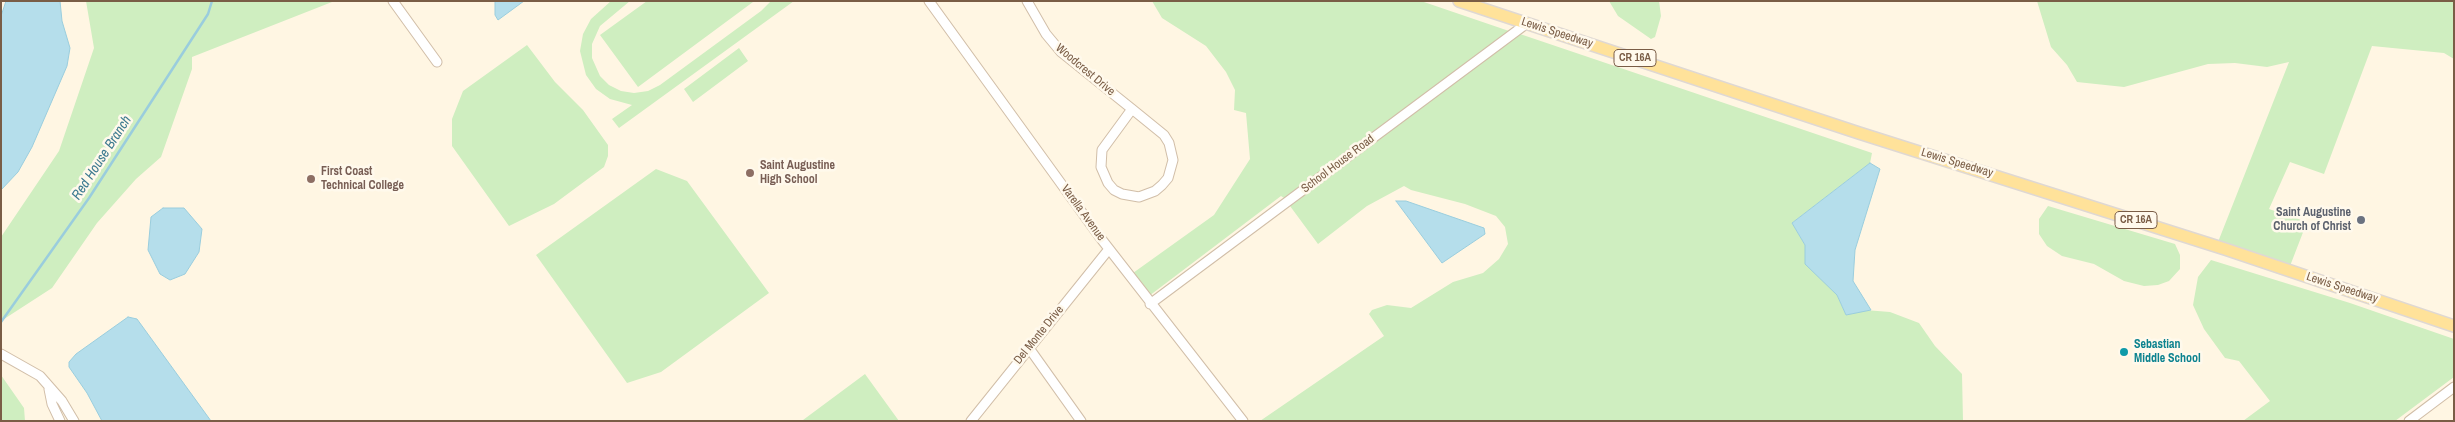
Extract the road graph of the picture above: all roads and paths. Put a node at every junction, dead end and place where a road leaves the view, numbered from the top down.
1 (394, 1) edge
2 (929, 1) edge
3 (1027, 1) edge
4 (1459, 1) edge
5 (1526, 24) junction
6 (437, 62) dead end
7 (1132, 109) junction
8 (1109, 249) junction
9 (1150, 304) junction
10 (2454, 326) edge
11 (1028, 348) junction
12 (1, 354) edge
13 (2454, 387) edge
14 (48, 388) junction
15 (60, 421) edge
16 (74, 421) edge
17 (971, 421) edge
18 (1081, 421) edge
19 (1243, 421) edge
20 (2408, 421) edge

1 - 6 street
2 - 8 street, Varella Avenue
3 - 7 street, Woodcrest Drive
4 - 5 main road, Lewis Speedway / CR 16A
5 - 9 street, School House Road
5 - 10 main road, Lewis Speedway / CR 16A
7 - 7 street, Woodcrest Drive
8 - 9 street, Varella Avenue
8 - 11 street, Del Monte Drive
9 - 19 street, Varella Avenue
11 - 17 street, Del Monte Drive
11 - 18 street
12 - 14 street
13 - 20 street
14 - 15 street
14 - 16 street

